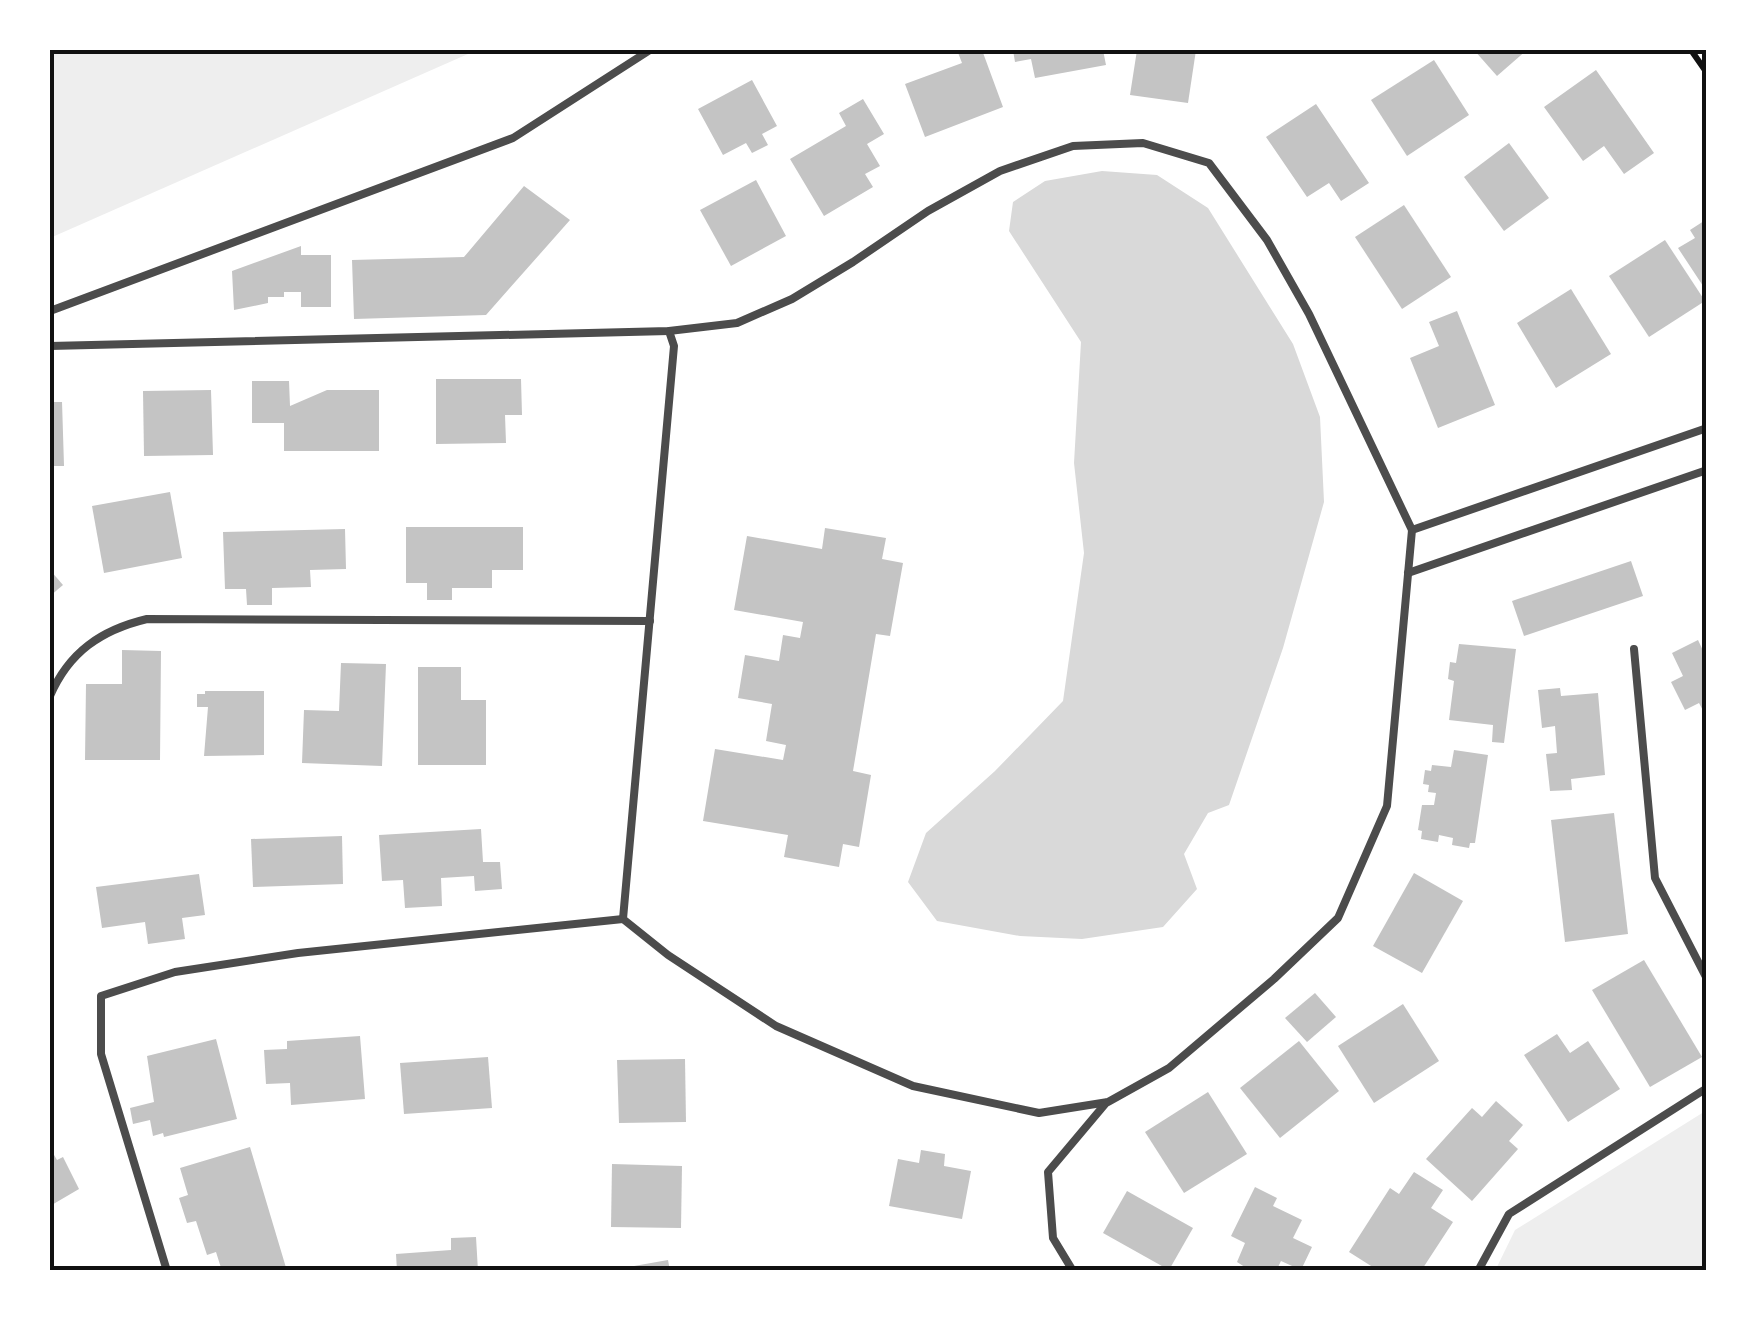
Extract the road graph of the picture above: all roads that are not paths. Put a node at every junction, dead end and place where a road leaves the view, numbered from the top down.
1 (650, 50) edge
2 (50, 311) edge
3 (668, 331) junction
4 (50, 346) edge
5 (1707, 428) edge
6 (1707, 470) edge
7 (1412, 530) junction
8 (1408, 573) junction
9 (650, 621) junction
10 (1634, 650) dead end
11 (50, 696) edge
12 (623, 920) junction
13 (1707, 979) edge
14 (1707, 1088) edge
15 (1108, 1102) junction
16 (167, 1271) edge
17 (1073, 1271) edge
18 (1478, 1271) edge

1 - 2 lane
3 - 4 lane
3 - 7 lane
3 - 9 lane
5 - 7 lane
6 - 8 lane
7 - 8 lane
8 - 15 lane
9 - 11 lane
9 - 12 lane
10 - 13 lane
12 - 15 lane
12 - 16 lane
14 - 18 lane
15 - 17 lane

